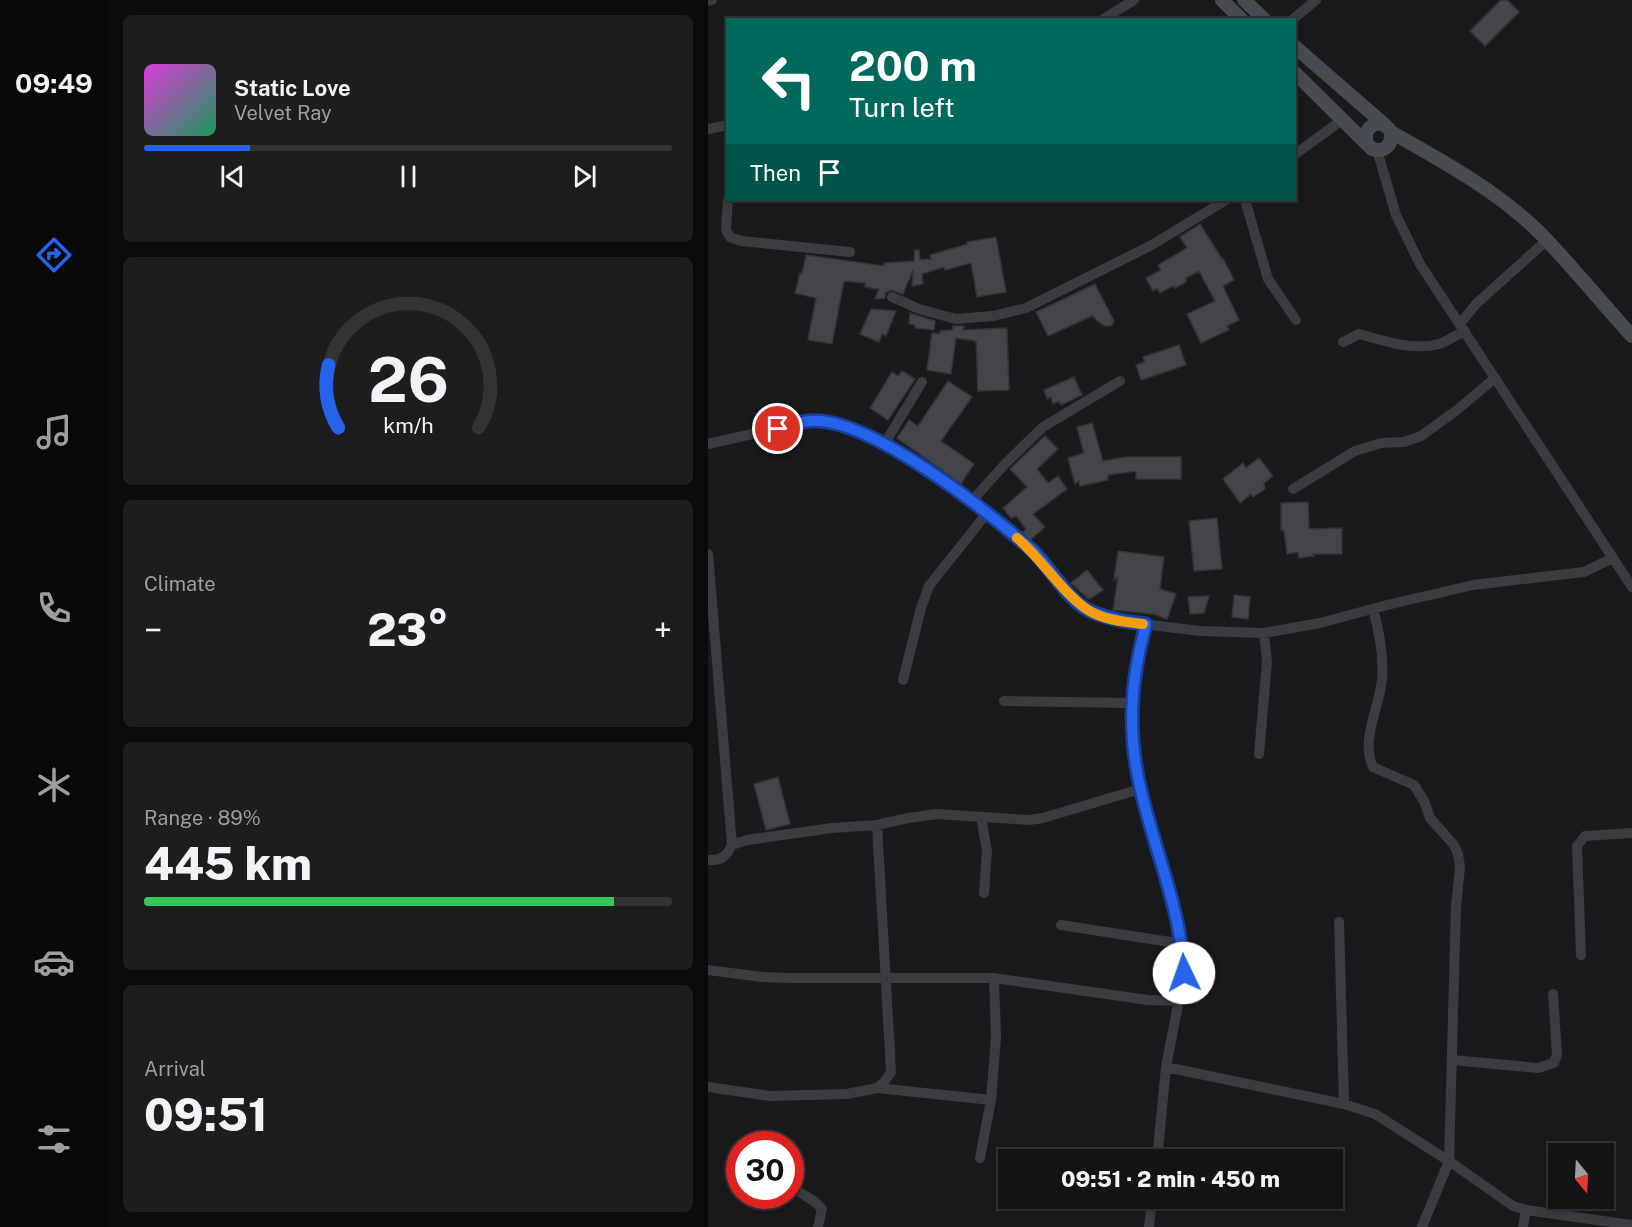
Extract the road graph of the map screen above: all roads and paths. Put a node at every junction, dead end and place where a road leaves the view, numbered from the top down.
1 (1134, 0) edge
2 (1222, 0) edge
3 (1244, 0) edge
4 (1316, 0) edge
5 (1105, 18) edge
6 (1240, 18) edge
7 (1263, 18) edge
8 (1294, 18) edge
9 (1296, 48) edge
10 (1296, 74) edge
11 (1342, 120) junction
12 (726, 125) edge
13 (708, 129) edge
14 (1388, 129) junction
15 (1372, 146) junction
16 (1296, 154) edge
17 (728, 201) edge
18 (1224, 201) edge
19 (1245, 201) edge
20 (1546, 241) junction
21 (850, 252) dead end
22 (892, 297) dead end
23 (1296, 320) dead end
24 (1462, 327) junction
25 (1632, 336) edge
26 (1343, 342) dead end
27 (1495, 378) junction
28 (1120, 381) dead end
29 (922, 382) dead end
30 (885, 443) junction
31 (708, 444) edge
32 (1293, 489) dead end
33 (971, 502) junction
34 (987, 513) junction
35 (708, 554) edge
36 (1613, 558) junction
37 (1632, 587) edge
38 (1373, 609) junction
39 (1146, 624) junction
40 (1264, 633) junction
41 (903, 680) dead end
42 (1004, 701) dead end
43 (1131, 703) junction
44 (1259, 754) dead end
45 (1140, 789) junction
46 (981, 817) junction
47 (877, 825) junction
48 (1632, 833) edge
49 (732, 845) junction
50 (708, 860) edge
51 (984, 893) dead end
52 (1339, 921) dead end
53 (1061, 925) dead end
54 (1183, 944) junction
55 (1581, 955) dead end
56 (708, 970) edge
57 (885, 978) junction
58 (994, 978) junction
59 (1553, 994) dead end
60 (1179, 1001) junction
61 (1452, 1060) junction
62 (1166, 1067) junction
63 (708, 1087) edge
64 (877, 1088) junction
65 (991, 1100) junction
66 (1344, 1104) junction
67 (1158, 1149) edge
68 (980, 1158) dead end
69 (1449, 1161) junction
70 (804, 1195) edge
71 (1150, 1209) edge
72 (1526, 1210) junction
73 (1591, 1223) edge
74 (1632, 1225) edge
75 (818, 1227) edge
76 (1149, 1227) edge
77 (1422, 1227) edge
78 (1523, 1227) edge

1 - 5 street
2 - 6 main road
3 - 7 main road
4 - 8 street
9 - 14 main road
10 - 11 main road
11 - 15 main road
11 - 16 street
12 - 13 street
14 - 15 main road
14 - 15 main road
14 - 20 main road
15 - 24 street
17 - 21 street
18 - 22 street
19 - 23 street
20 - 24 street
20 - 25 main road
24 - 26 street
24 - 27 street
27 - 32 street
27 - 36 street
28 - 33 street
29 - 30 street
30 - 31 street
30 - 33 street
33 - 34 street
34 - 39 street
34 - 41 street
35 - 49 street
36 - 37 street
36 - 38 street
38 - 40 street
38 - 61 street
39 - 40 street
39 - 43 street
40 - 44 street
42 - 43 street
43 - 45 street
45 - 46 street
45 - 54 street
46 - 47 street
46 - 51 street
47 - 49 street
47 - 57 street
48 - 55 street
49 - 50 street
52 - 66 street
53 - 54 street
54 - 60 street
56 - 57 street
57 - 58 street
57 - 64 street
58 - 60 street
58 - 65 street
59 - 61 street
60 - 62 street
61 - 69 street
62 - 66 street
62 - 67 street
63 - 64 street
64 - 65 street
65 - 68 street
66 - 69 street
69 - 72 street
69 - 77 street
70 - 75 street
71 - 76 street
72 - 73 street
72 - 78 street
73 - 74 street

